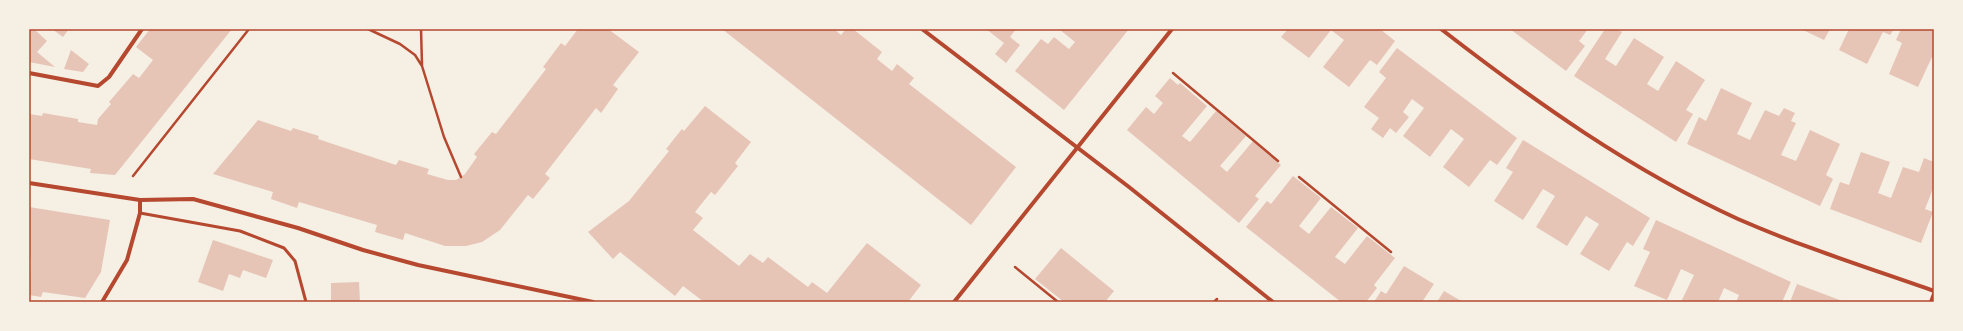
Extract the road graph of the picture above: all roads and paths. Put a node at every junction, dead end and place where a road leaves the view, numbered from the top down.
1 (142, 29) edge
2 (249, 29) edge
3 (368, 29) edge
4 (425, 29) edge
5 (922, 29) edge
6 (1172, 29) edge
7 (1441, 29) edge
8 (421, 30) edge
9 (422, 66) junction
10 (1173, 73) dead end
11 (29, 74) edge
12 (1076, 148) junction
13 (1278, 161) dead end
14 (133, 176) dead end
15 (1299, 176) dead end
16 (461, 177) dead end
17 (29, 183) edge
18 (140, 200) junction
19 (140, 213) junction
20 (1391, 252) dead end
21 (1015, 267) dead end
22 (1934, 290) edge
23 (1934, 294) edge
24 (1217, 299) dead end
25 (102, 302) edge
26 (306, 302) edge
27 (593, 302) edge
28 (954, 302) edge
29 (1058, 302) edge
30 (1214, 302) edge
31 (1273, 302) edge
32 (1931, 302) edge

1 - 11 street
2 - 14 path
3 - 9 path
4 - 8 path
5 - 12 street
6 - 12 street
7 - 22 street
8 - 9 path
9 - 16 path
10 - 13 path
12 - 28 street
12 - 31 street
15 - 20 path
17 - 18 street
18 - 19 street
18 - 27 street
19 - 25 street
19 - 26 lane
21 - 29 path
23 - 32 street
24 - 30 path

